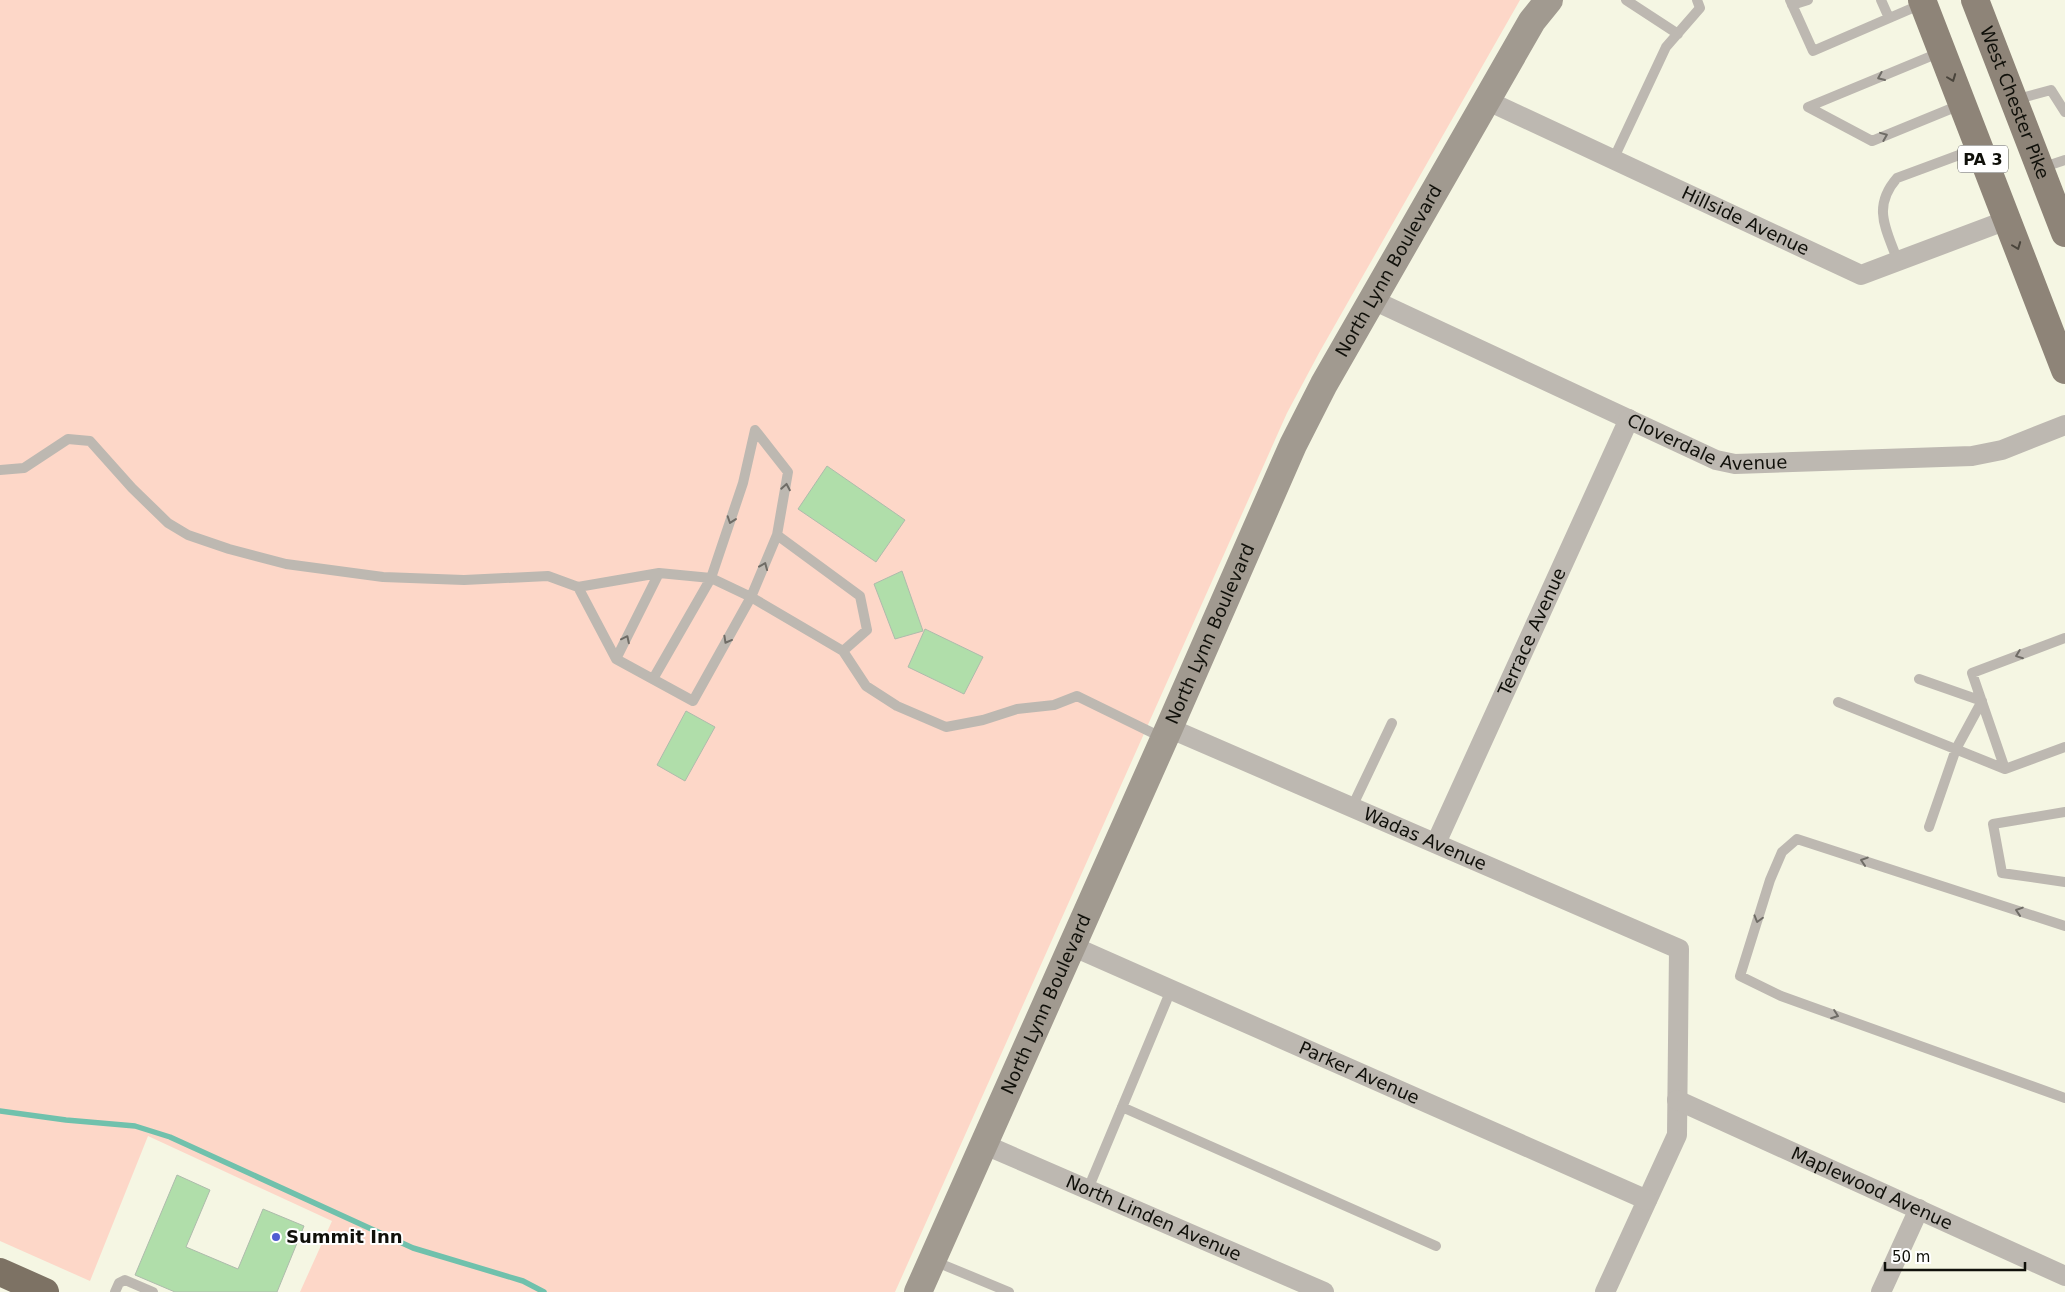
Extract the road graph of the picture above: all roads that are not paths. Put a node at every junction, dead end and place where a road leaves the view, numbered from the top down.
1 (1549, 0) edge
2 (1626, 0) edge
3 (1696, 0) edge
4 (1808, 0) edge
5 (1881, 0) edge
6 (1975, 0) edge
7 (1922, 2) edge
8 (1791, 3) edge
9 (1889, 18) junction
10 (1678, 34) junction
11 (1942, 52) junction
12 (2014, 100) junction
13 (1488, 101) junction
14 (1962, 104) junction
15 (2065, 112) edge
16 (1979, 147) junction
17 (1614, 160) junction
18 (2052, 164) edge
19 (2062, 216) edge
20 (2007, 220) junction
21 (1898, 262) junction
22 (1373, 300) junction
23 (2065, 370) edge
24 (1629, 419) junction
25 (2065, 425) edge
26 (0, 470) edge
27 (777, 535) junction
28 (659, 573) junction
29 (711, 578) junction
30 (578, 587) junction
31 (751, 597) junction
32 (2065, 638) edge
33 (843, 651) junction
34 (616, 659) junction
35 (653, 679) junction
36 (1919, 679) dead end
37 (1982, 701) junction
38 (1838, 702) dead end
39 (1392, 723) dead end
40 (1167, 733) junction
41 (2065, 747) edge
42 (1956, 749) junction
43 (2005, 769) junction
44 (1352, 807) junction
45 (2065, 812) edge
46 (1929, 827) dead end
47 (1436, 843) junction
48 (2065, 882) edge
49 (2065, 926) edge
50 (1072, 946) junction
51 (1171, 990) junction
52 (2065, 1098) edge
53 (1678, 1100) junction
54 (1122, 1108) junction
55 (983, 1144) junction
56 (1088, 1189) junction
57 (1647, 1200) junction
58 (1919, 1209) junction
59 (1436, 1246) dead end
60 (932, 1260) junction
61 (0, 1272) edge
62 (2065, 1276) edge
63 (45, 1292) edge
64 (115, 1292) edge
65 (153, 1292) edge
66 (918, 1292) edge
67 (1009, 1292) edge
68 (1324, 1292) edge
69 (1605, 1292) edge
70 (1881, 1292) edge

1 - 13 street, North Lynn Boulevard
2 - 10 lane
3 - 10 lane
4 - 8 lane
5 - 9 lane
6 - 12 main road, West Chester Pike / PA 3
7 - 9 lane
7 - 11 main road, PA 3
8 - 9 lane
10 - 17 lane
11 -> 14 main road, PA 3
11 -> 14 lane
12 - 15 lane
12 - 18 main road, West Chester Pike / PA 3
13 - 17 street, Hillside Avenue
13 - 22 street, North Lynn Boulevard
14 - 16 main road, PA 3
16 - 20 main road, PA 3
16 - 21 lane
17 - 21 street, Hillside Avenue
18 - 19 main road, West Chester Pike / PA 3
20 - 21 street, Hillside Avenue
20 -> 23 main road, PA 3
22 - 24 street, Cloverdale Avenue
22 - 40 street, North Lynn Boulevard
24 - 25 street, Cloverdale Avenue
24 - 47 street, Terrace Avenue
26 - 30 lane
27 -> 29 lane
31 -> 27 lane
27 - 33 lane
28 - 29 lane
28 - 30 lane
34 -> 28 lane
29 - 31 lane
29 - 35 lane
30 - 34 lane
31 - 33 lane
31 -> 35 lane
32 -> 37 lane
33 - 40 lane
34 - 35 lane
36 - 37 lane
37 - 42 lane
37 - 43 lane
38 - 42 lane
39 - 44 lane
40 - 44 street, Wadas Avenue
40 - 50 street, North Lynn Boulevard
41 - 43 lane
42 - 43 lane
42 - 46 lane
44 - 47 street, Wadas Avenue
45 - 48 lane
47 - 53 street, Wadas Avenue
49 -> 52 lane
50 - 51 street, Parker Avenue
50 - 55 street, North Lynn Boulevard
51 - 54 lane
51 - 57 street, Parker Avenue
53 - 57 street
53 - 58 street, Maplewood Avenue
54 - 56 lane
54 - 59 lane
55 - 56 street, North Linden Avenue
55 - 60 street, North Lynn Boulevard
56 - 68 street, North Linden Avenue
57 - 69 street
58 - 62 street, Maplewood Avenue
58 - 70 street
60 - 66 street, North Lynn Boulevard
60 - 67 lane
61 - 63 highway
64 - 65 lane

